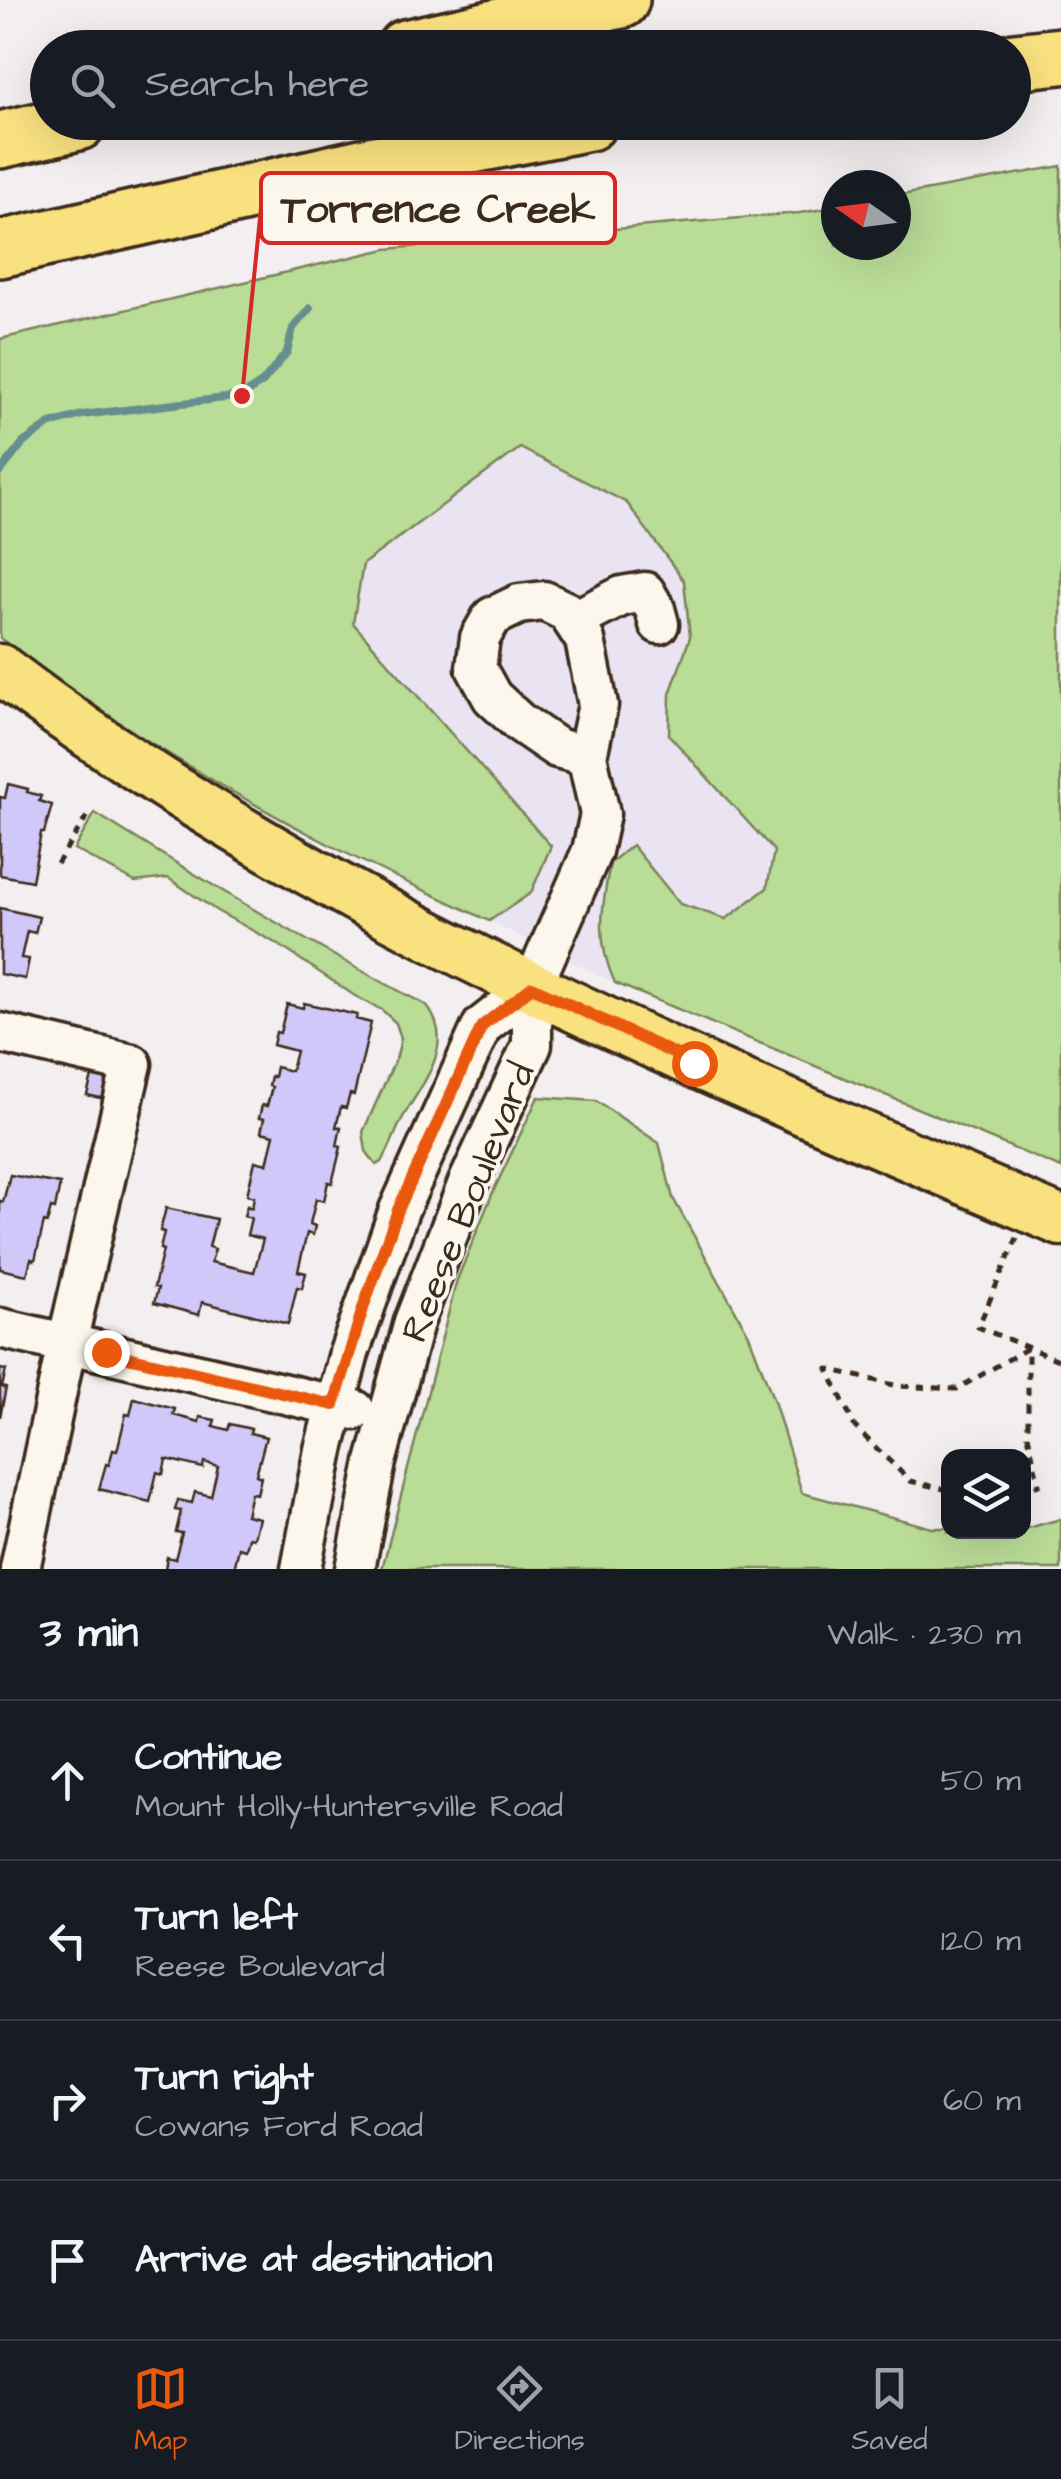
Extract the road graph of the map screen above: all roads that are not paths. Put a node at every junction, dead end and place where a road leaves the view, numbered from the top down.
1 (621, 0) edge
2 (486, 30) edge
3 (1061, 56) edge
4 (1031, 59) edge
5 (496, 140) edge
6 (0, 249) edge
7 (573, 622) junction
8 (659, 624) dead end
9 (0, 669) edge
10 (587, 756) junction
11 (532, 987) junction
12 (0, 1033) edge
13 (1046, 1215) edge
14 (0, 1328) edge
15 (67, 1343) junction
16 (334, 1405) junction
17 (387, 1417) junction
18 (20, 1569) edge
19 (300, 1569) edge
20 (356, 1569) edge

1 - 2 highway
3 - 4 highway
5 - 6 highway
7 - 8 street
7 - 10 street
7 - 10 street
9 - 11 main road
10 - 11 street
11 - 13 main road
11 - 16 street, Reese Boulevard
11 - 17 street, Reese Boulevard
12 - 15 street
14 - 15 street
15 - 16 street
15 - 18 street
16 - 17 street
16 - 19 street, Reese Boulevard
17 - 20 street, Reese Boulevard

